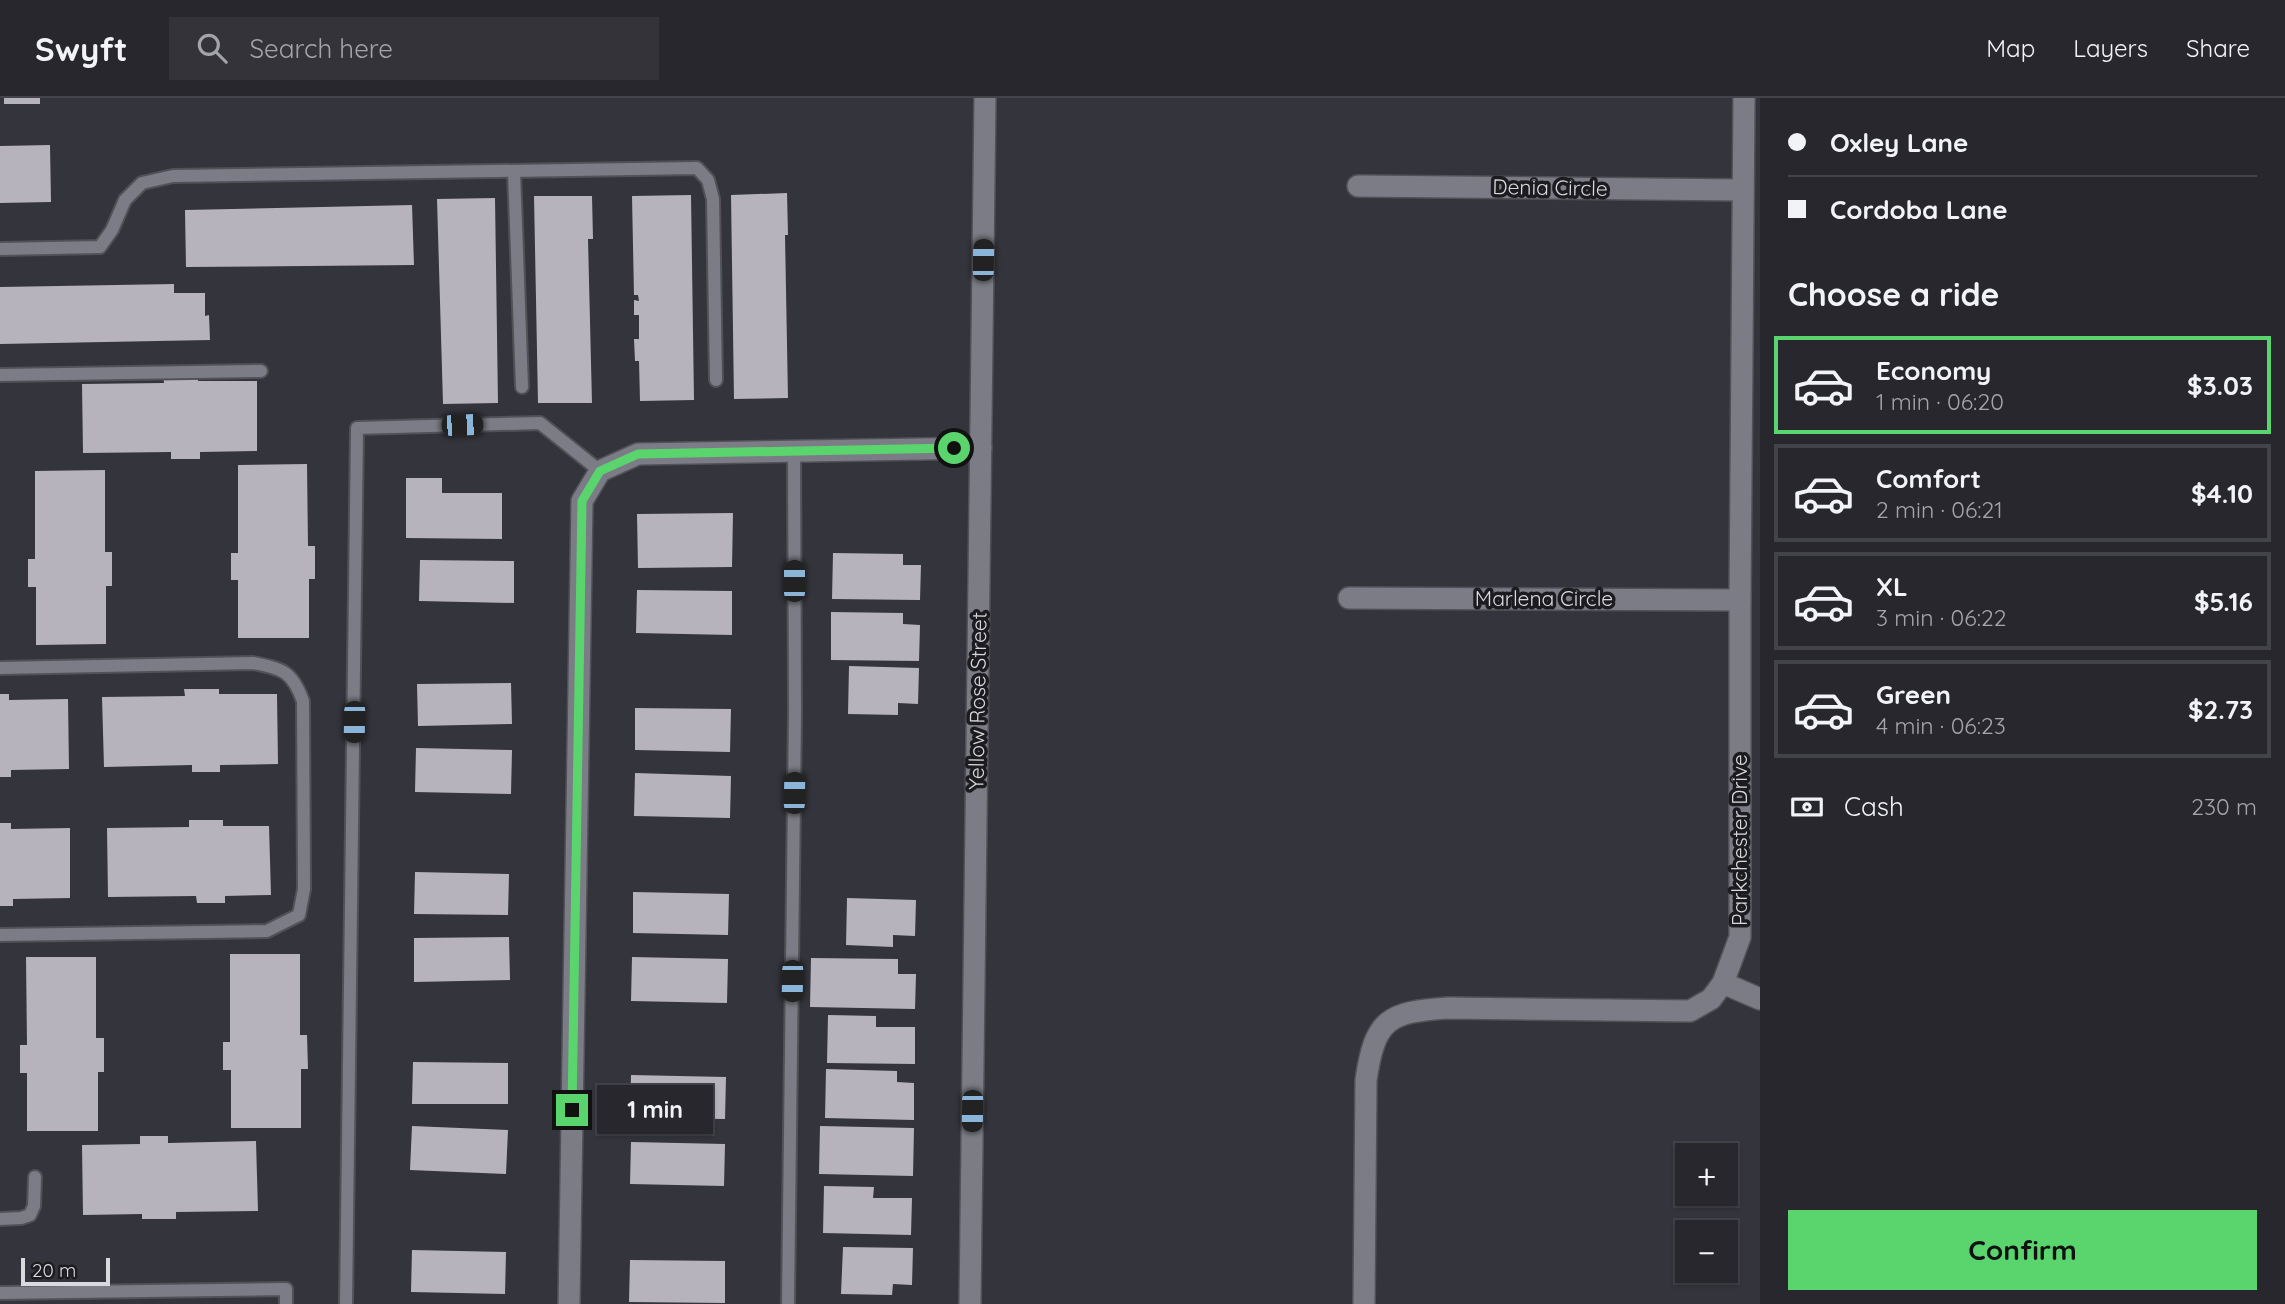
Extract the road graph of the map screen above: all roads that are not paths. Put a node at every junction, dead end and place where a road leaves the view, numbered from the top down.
1 (985, 98) edge
2 (1744, 98) edge
3 (513, 172) junction
4 (1358, 186) dead end
5 (1743, 190) junction
6 (0, 249) edge
7 (261, 371) dead end
8 (0, 375) edge
9 (716, 380) dead end
10 (522, 387) dead end
11 (981, 448) junction
12 (794, 450) junction
13 (600, 471) junction
14 (1349, 598) dead end
15 (1740, 600) junction
16 (0, 668) edge
17 (0, 935) edge
18 (1723, 983) junction
19 (1760, 999) edge
20 (35, 1177) dead end
21 (0, 1219) edge
22 (0, 1293) edge
23 (286, 1304) edge
24 (346, 1304) edge
25 (569, 1304) edge
26 (788, 1304) edge
27 (970, 1304) edge
28 (1364, 1304) edge

1 - 11 street, Yellow Rose Street
2 - 5 street, Parkchester Drive
3 - 6 lane
3 - 9 lane
3 - 10 lane
4 - 5 street, Denia Circle
5 - 15 street, Parkchester Drive
7 - 8 lane
11 - 12 street
11 - 27 street, Yellow Rose Street
12 - 13 street
12 - 26 lane
13 - 24 lane
13 - 25 street
14 - 15 street, Marlena Circle
15 - 18 street, Parkchester Drive
16 - 17 lane
18 - 19 street
18 - 28 street, Parkchester Drive
20 - 21 lane
22 - 23 lane

